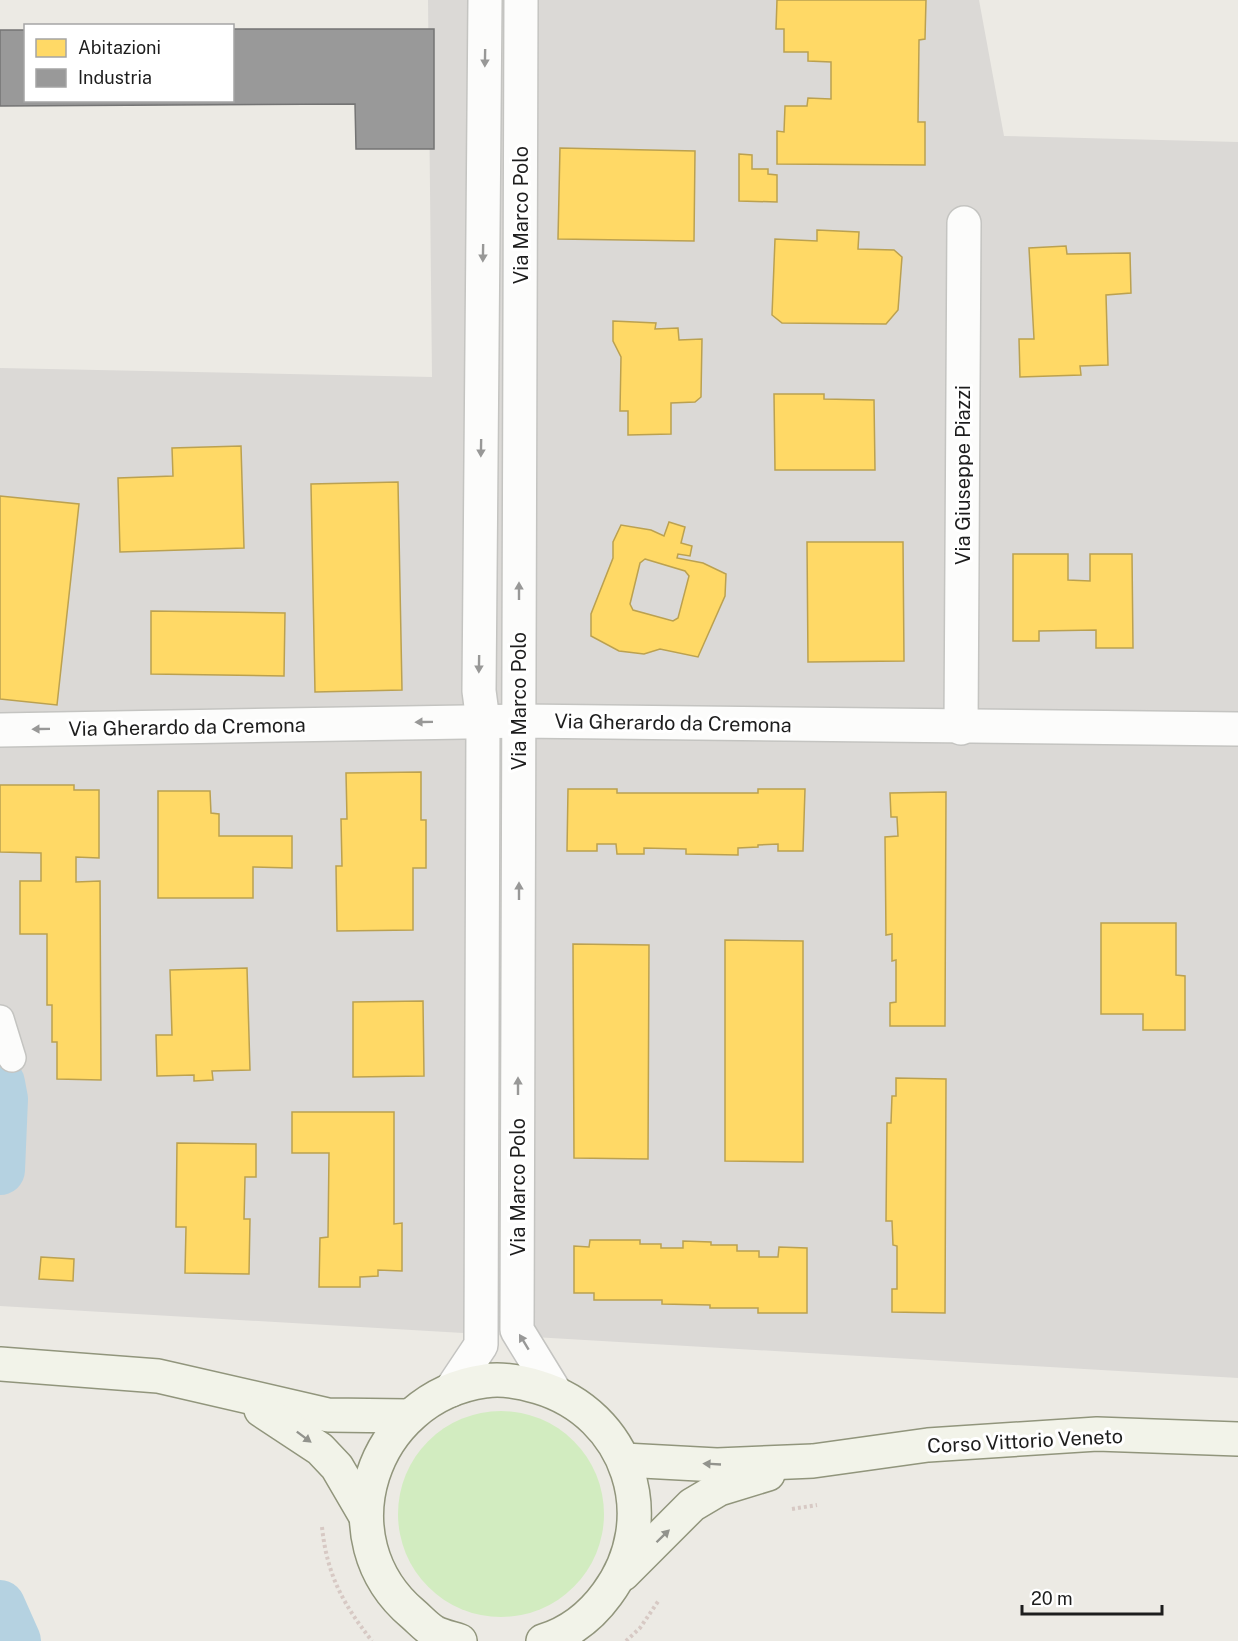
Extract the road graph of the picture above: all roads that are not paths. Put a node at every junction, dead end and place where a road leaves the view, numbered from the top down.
1 (485, 0) edge
2 (521, 0) edge
3 (964, 223) dead end
4 (483, 721) junction
5 (519, 721) junction
6 (961, 728) junction
7 (1238, 729) edge
8 (0, 730) edge
9 (0, 1019) edge
10 (12, 1058) dead end
11 (7, 1364) edge
12 (451, 1390) junction
13 (555, 1392) junction
14 (236, 1395) junction
15 (408, 1416) junction
16 (1238, 1439) edge
17 (624, 1460) junction
18 (813, 1461) junction
19 (365, 1515) junction
20 (621, 1576) junction
21 (459, 1641) edge
22 (543, 1641) edge

1 -> 4 street, Via Marco Polo
5 -> 2 street, Via Marco Polo
3 - 6 street, Via Giuseppe Piazzi
4 - 5 street, Via Gherardo da Cremona
4 -> 8 street, Via Gherardo da Cremona
4 - 12 street, Via Marco Polo
5 - 6 street, Via Gherardo da Cremona
13 -> 5 street, Via Marco Polo
6 - 7 street, Via Gherardo da Cremona
9 - 10 lane
11 - 14 main road
12 - 13 main road
12 - 15 main road
13 - 17 main road
14 - 15 main road
14 -> 19 main road
15 - 19 main road
16 - 18 main road, Corso Vittorio Veneto
18 -> 17 main road, Corso Vittorio Veneto
17 - 20 main road
20 -> 18 main road, Corso Vittorio Veneto
19 - 21 main road
20 - 22 main road

